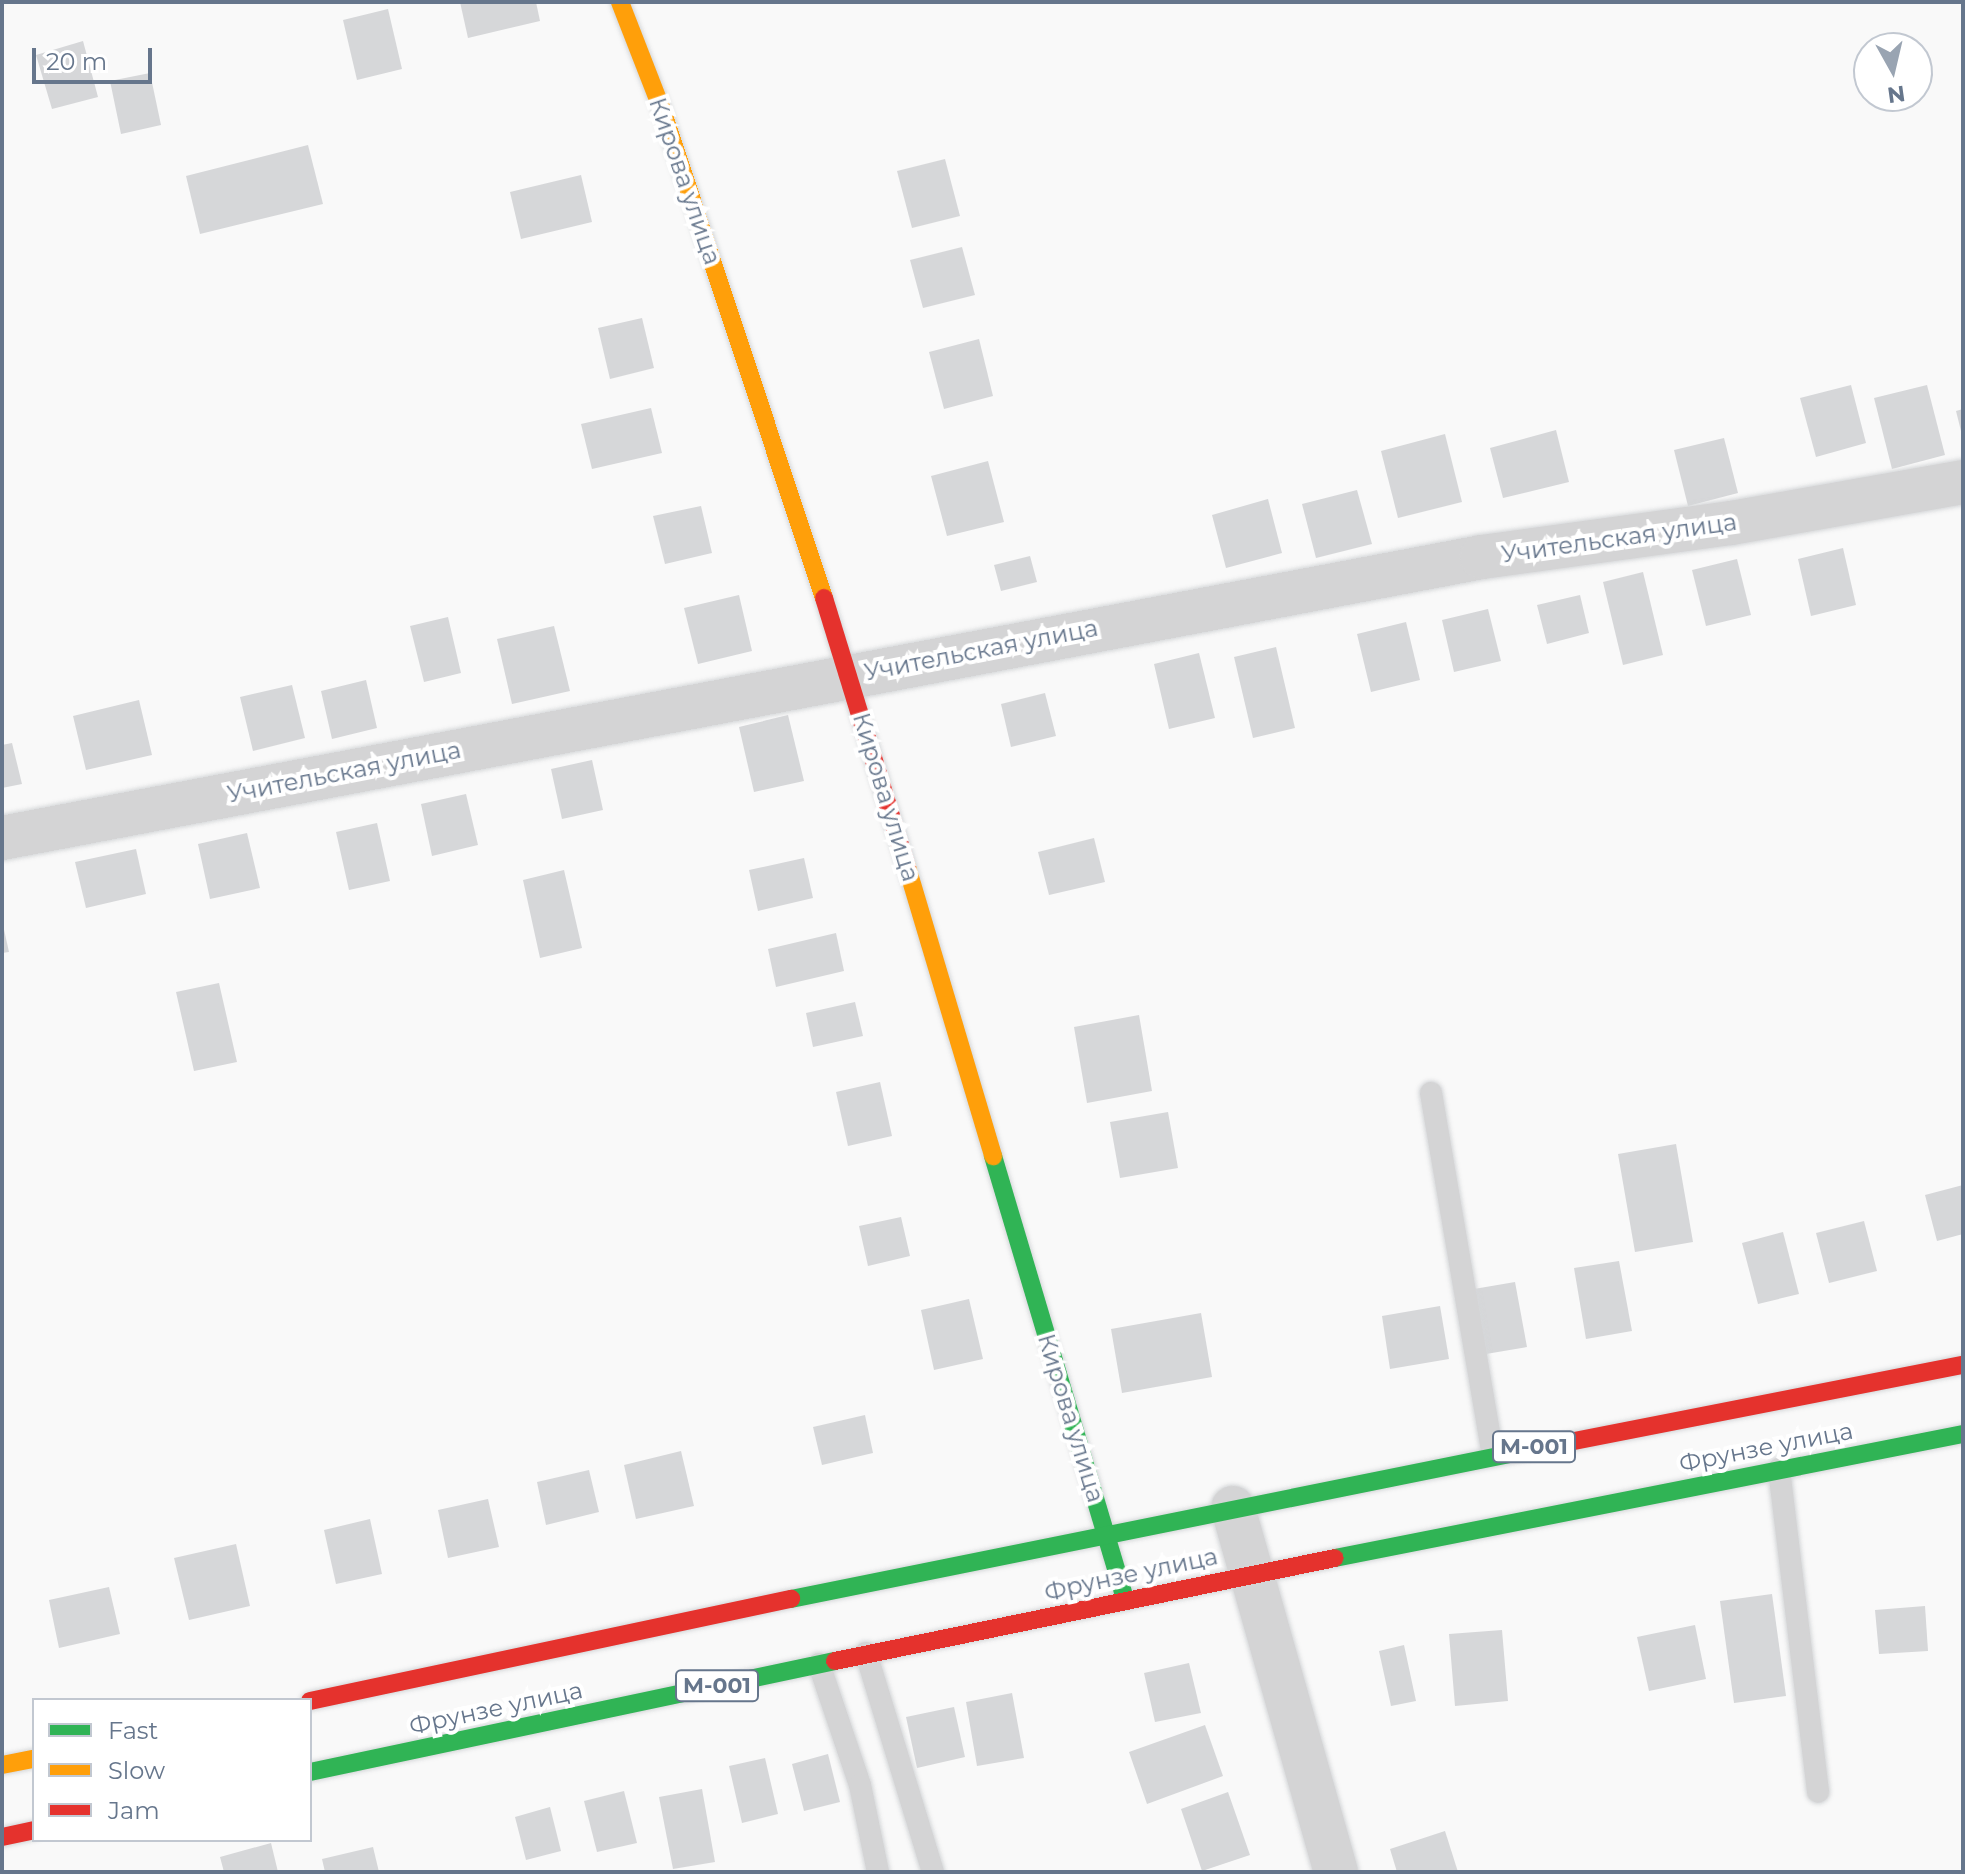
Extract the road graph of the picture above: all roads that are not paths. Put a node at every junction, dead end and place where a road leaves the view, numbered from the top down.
1 (620, 2) edge
2 (1963, 482) edge
3 (850, 675) junction
4 (2, 838) edge
5 (1431, 1093) dead end
6 (1963, 1365) edge
7 (1963, 1434) edge
8 (1493, 1455) junction
9 (1779, 1469) junction
10 (1233, 1508) junction
11 (1105, 1533) junction
12 (1249, 1575) junction
13 (1125, 1600) junction
14 (866, 1653) junction
15 (819, 1664) junction
16 (312, 1701) edge
17 (32, 1759) edge
18 (2, 1765) edge
19 (312, 1772) edge
20 (1818, 1792) dead end
21 (32, 1830) edge
22 (2, 1837) edge
23 (878, 1872) edge
24 (933, 1872) edge
25 (1336, 1872) edge

1 - 3 main road, Кирова улица
2 - 3 street, Учительская улица
3 - 4 street, Учительская улица
3 - 11 main road, Кирова улица
5 - 8 lane
6 - 8 main road, Фрунзе улица / M-001
7 - 9 main road, Фрунзе улица / M-001
8 - 10 main road, Фрунзе улица / M-001
9 - 12 main road, Фрунзе улица / M-001
9 - 20 lane
10 - 11 main road, Фрунзе улица / M-001
10 - 12 street
11 - 13 main road, Кирова улица
11 - 16 main road, Фрунзе улица / M-001
12 - 13 main road, Фрунзе улица / M-001
12 - 25 street
13 - 14 main road, Фрунзе улица / M-001
14 - 15 main road, Фрунзе улица / M-001
14 - 24 lane
15 - 19 main road, Фрунзе улица / M-001
15 - 23 lane
17 - 18 main road
21 - 22 main road

